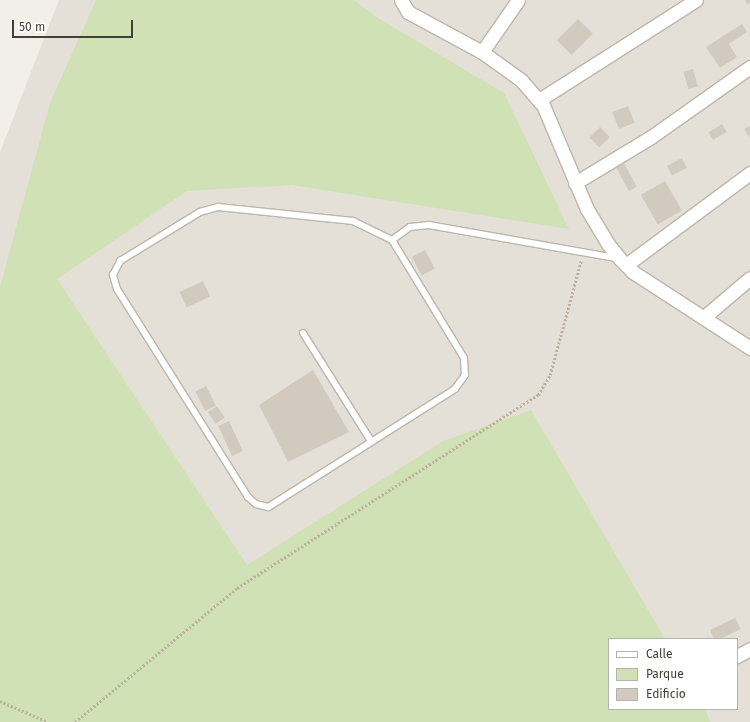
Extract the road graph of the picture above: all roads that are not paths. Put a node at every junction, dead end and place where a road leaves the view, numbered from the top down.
1 (401, 0) edge
2 (518, 0) edge
3 (696, 0) edge
4 (482, 52) junction
5 (750, 67) edge
6 (539, 100) junction
7 (750, 173) edge
8 (575, 183) junction
9 (392, 240) junction
10 (623, 262) junction
11 (750, 278) edge
12 (704, 317) junction
13 (303, 333) dead end
14 (750, 348) edge
15 (371, 440) junction
16 (750, 649) edge
17 (738, 655) edge

1 - 4 street
2 - 4 street
3 - 6 street
4 - 6 street
5 - 8 street
6 - 8 street
7 - 10 street
8 - 10 street
9 - 10 lane
9 - 15 lane
9 - 15 lane
10 - 12 street
11 - 12 street
12 - 14 street
13 - 15 lane
16 - 17 street

